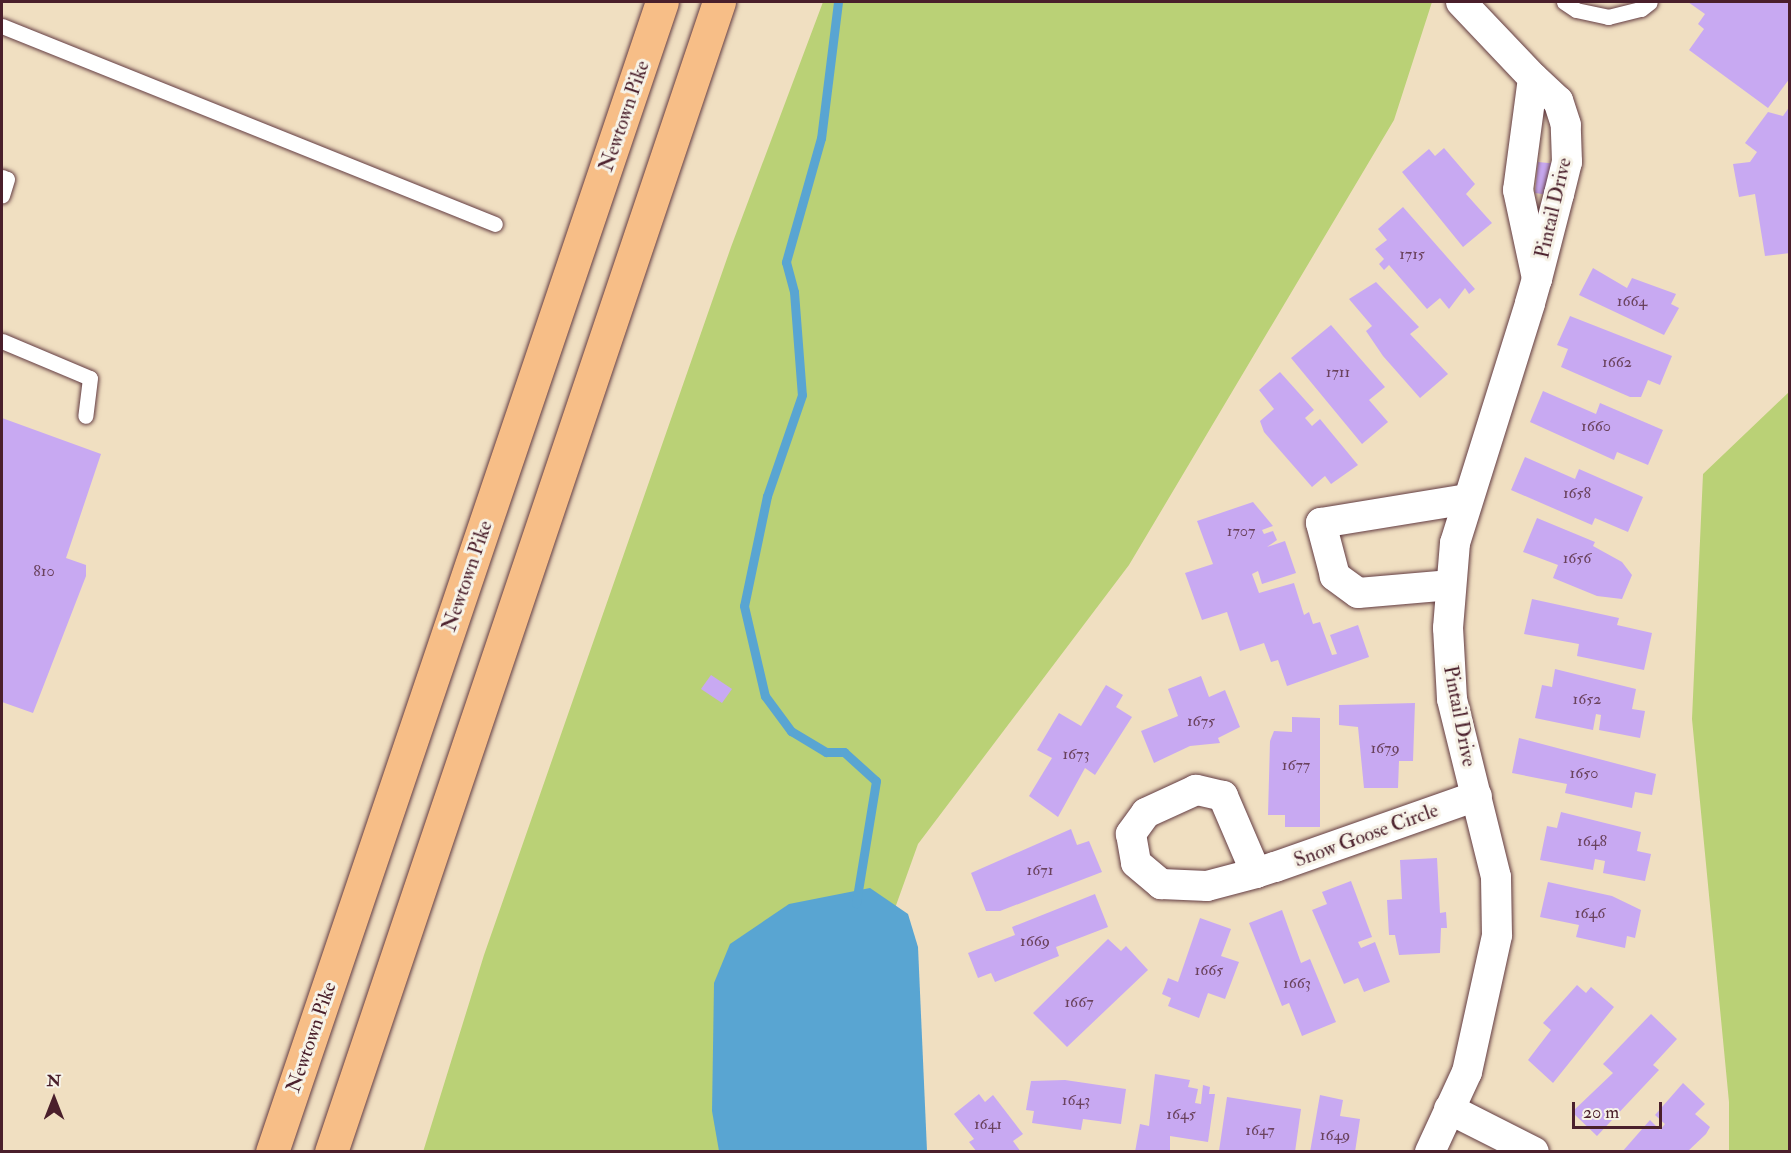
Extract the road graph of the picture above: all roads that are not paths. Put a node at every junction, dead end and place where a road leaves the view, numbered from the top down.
1 (662, 2) edge
2 (719, 2) edge
3 (1461, 2) edge
4 (1564, 2) edge
5 (1650, 2) edge
6 (2, 26) edge
7 (1533, 78) junction
8 (2, 177) edge
9 (2, 195) edge
10 (495, 224) dead end
11 (1537, 279) junction
12 (2, 341) edge
13 (85, 416) dead end
14 (1467, 499) junction
15 (1451, 585) junction
16 (1476, 796) junction
17 (1256, 873) dead end
18 (1449, 1108) junction
19 (272, 1152) edge
20 (331, 1152) edge
21 (1430, 1152) edge
22 (1534, 1152) edge

1 - 19 highway, Newtown Pike
2 - 20 highway
3 - 7 street, Pintail Drive
4 - 5 lane
6 - 10 lane
7 - 11 street, Pintail Drive
7 - 11 street, Pintail Drive
8 - 9 lane
11 - 14 street, Pintail Drive
12 - 13 lane
14 - 15 street, Pintail Drive
14 - 15 street
15 - 16 street, Pintail Drive
16 - 17 street, Snow Goose Circle
16 - 18 street, Pintail Drive
18 - 21 street, Pintail Drive
18 - 22 street

